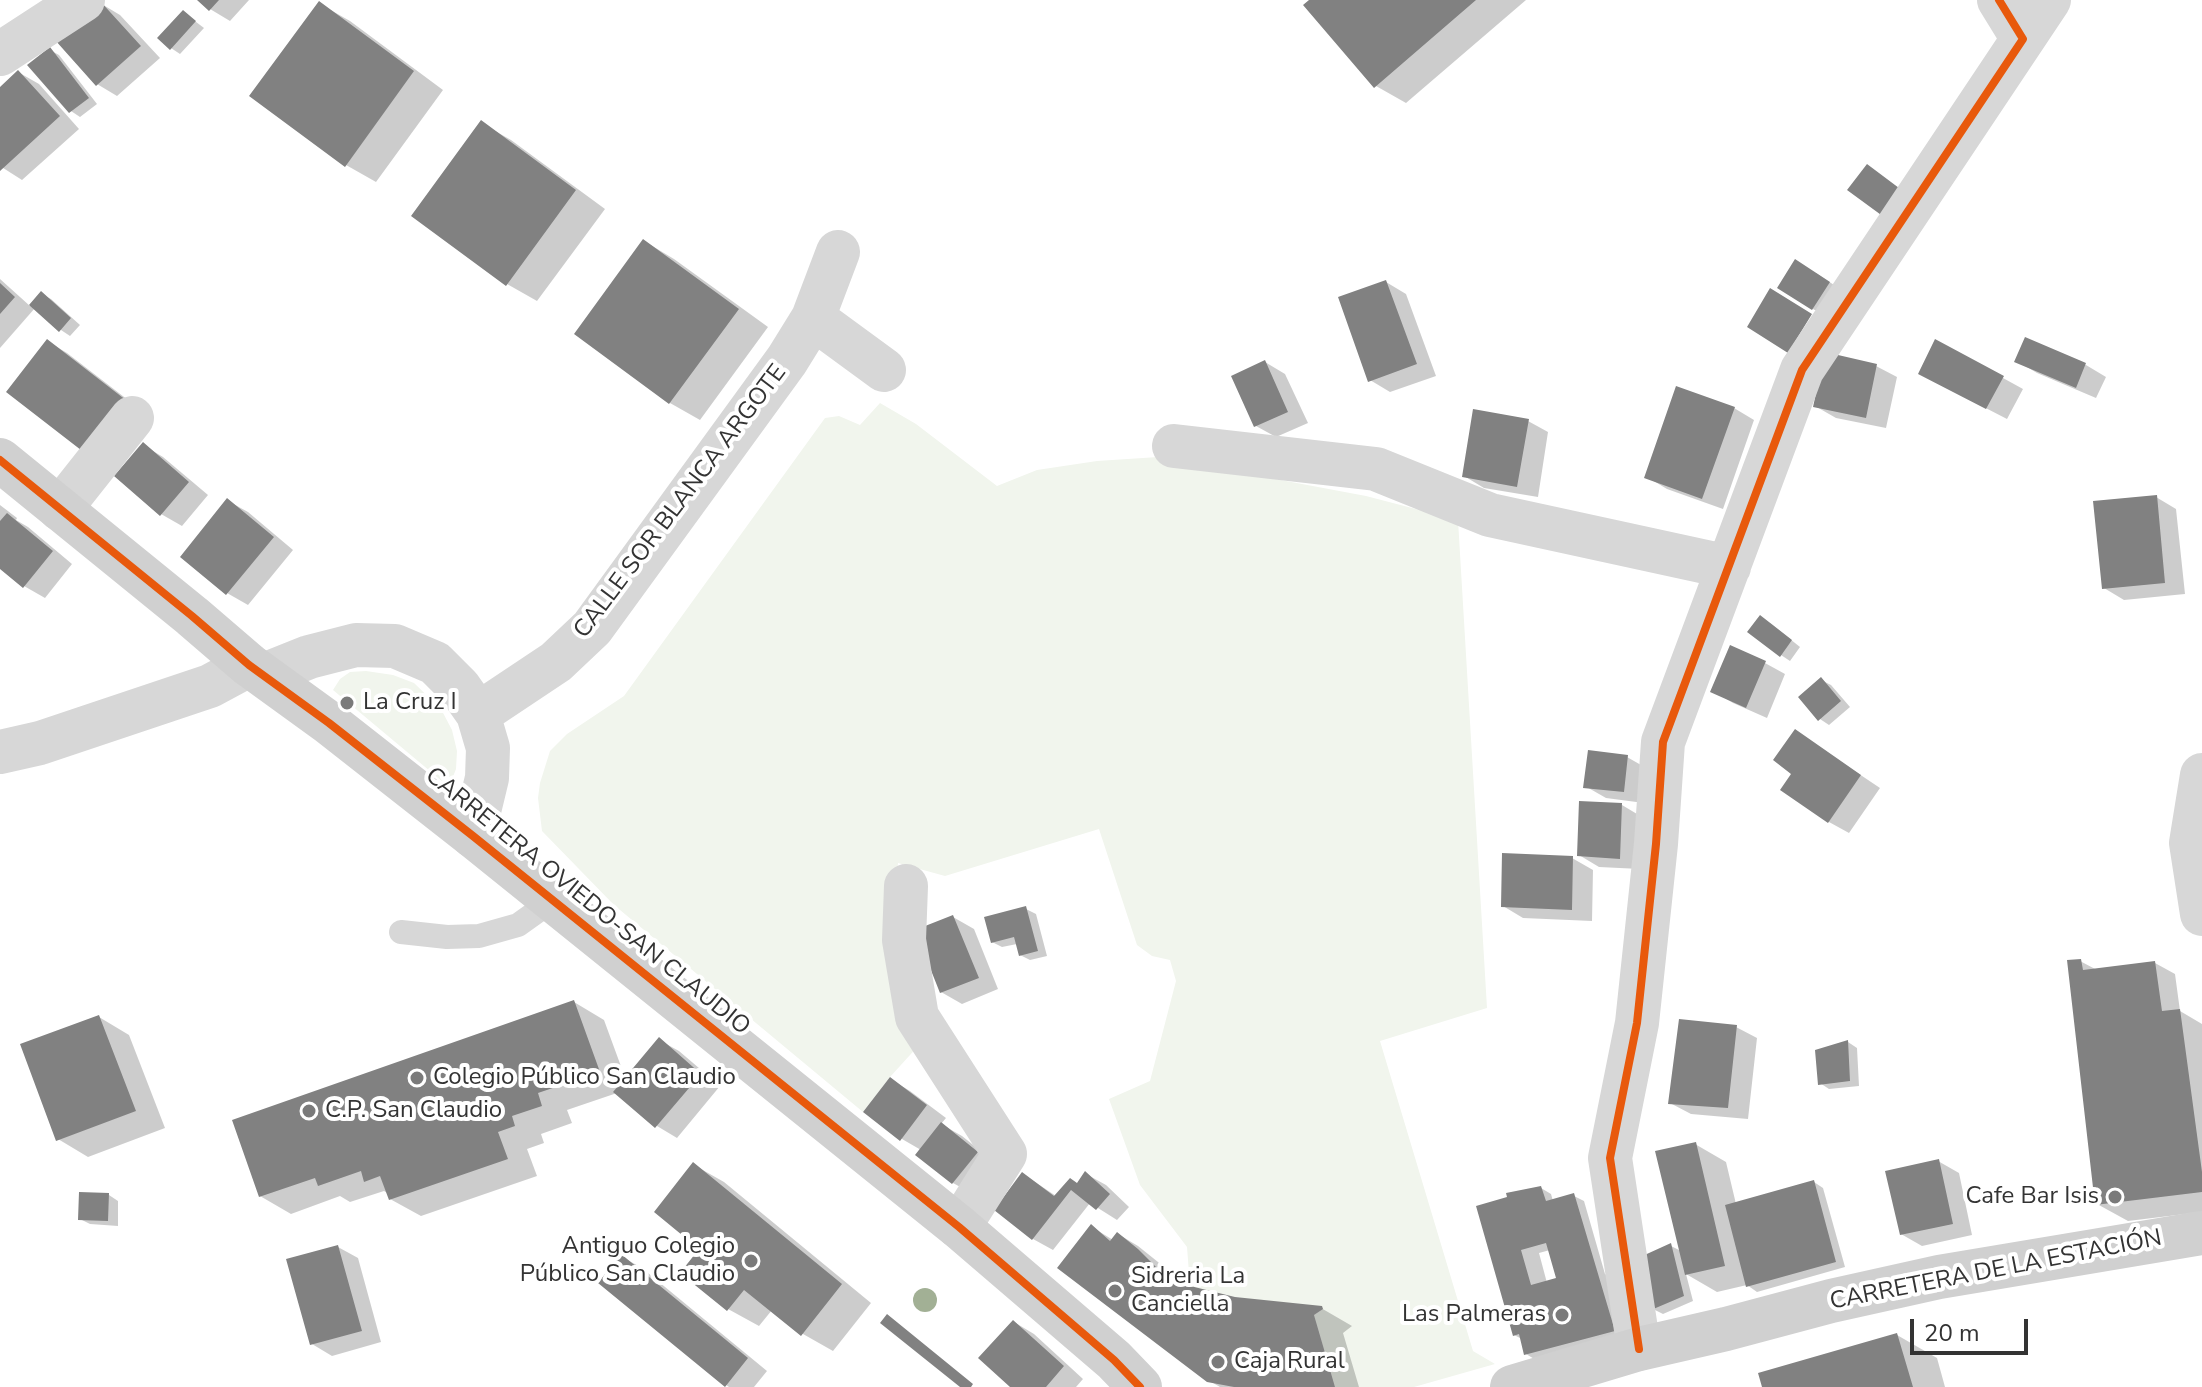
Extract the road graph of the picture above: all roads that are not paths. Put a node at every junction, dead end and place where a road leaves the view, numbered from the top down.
1 (83, 0) edge
2 (1999, 0) edge
3 (2049, 0) edge
4 (2023, 39) junction
5 (0, 54) edge
6 (838, 252) dead end
7 (813, 318) junction
8 (884, 370) dead end
9 (132, 418) dead end
10 (1174, 446) dead end
11 (0, 460) edge
12 (60, 509) junction
13 (1729, 567) junction
14 (256, 670) junction
15 (478, 714) junction
16 (0, 752) edge
17 (2202, 775) edge
18 (473, 836) junction
19 (906, 886) dead end
20 (553, 900) junction
21 (2202, 914) edge
22 (401, 932) dead end
23 (959, 1227) junction
24 (2202, 1233) edge
25 (1639, 1349) junction
26 (1140, 1387) edge
27 (1512, 1387) edge

1 - 5 street
2 - 4 street
3 - 4 street
4 - 13 street
6 - 7 street, CALLE SOR BLANCA ARGOTE
7 - 8 street
7 - 15 street, CALLE SOR BLANCA ARGOTE
9 - 12 street
10 - 13 street
11 - 12 street, CARRETERA OVIEDO-SAN CLAUDIO
12 - 14 street, CARRETERA OVIEDO-SAN CLAUDIO
13 - 25 street
14 - 15 street
14 - 16 street
14 - 18 street, CARRETERA OVIEDO-SAN CLAUDIO
15 - 18 street
17 - 21 street
18 - 20 street, CARRETERA OVIEDO-SAN CLAUDIO
19 - 23 street
20 - 22 lane
20 - 23 street, CARRETERA OVIEDO-SAN CLAUDIO
23 - 26 street, CARRETERA OVIEDO-SAN CLAUDIO
24 - 25 street, CARRETERA DE LA ESTACIÓN
25 - 27 street, CARRETERA DE LA ESTACIÓN

